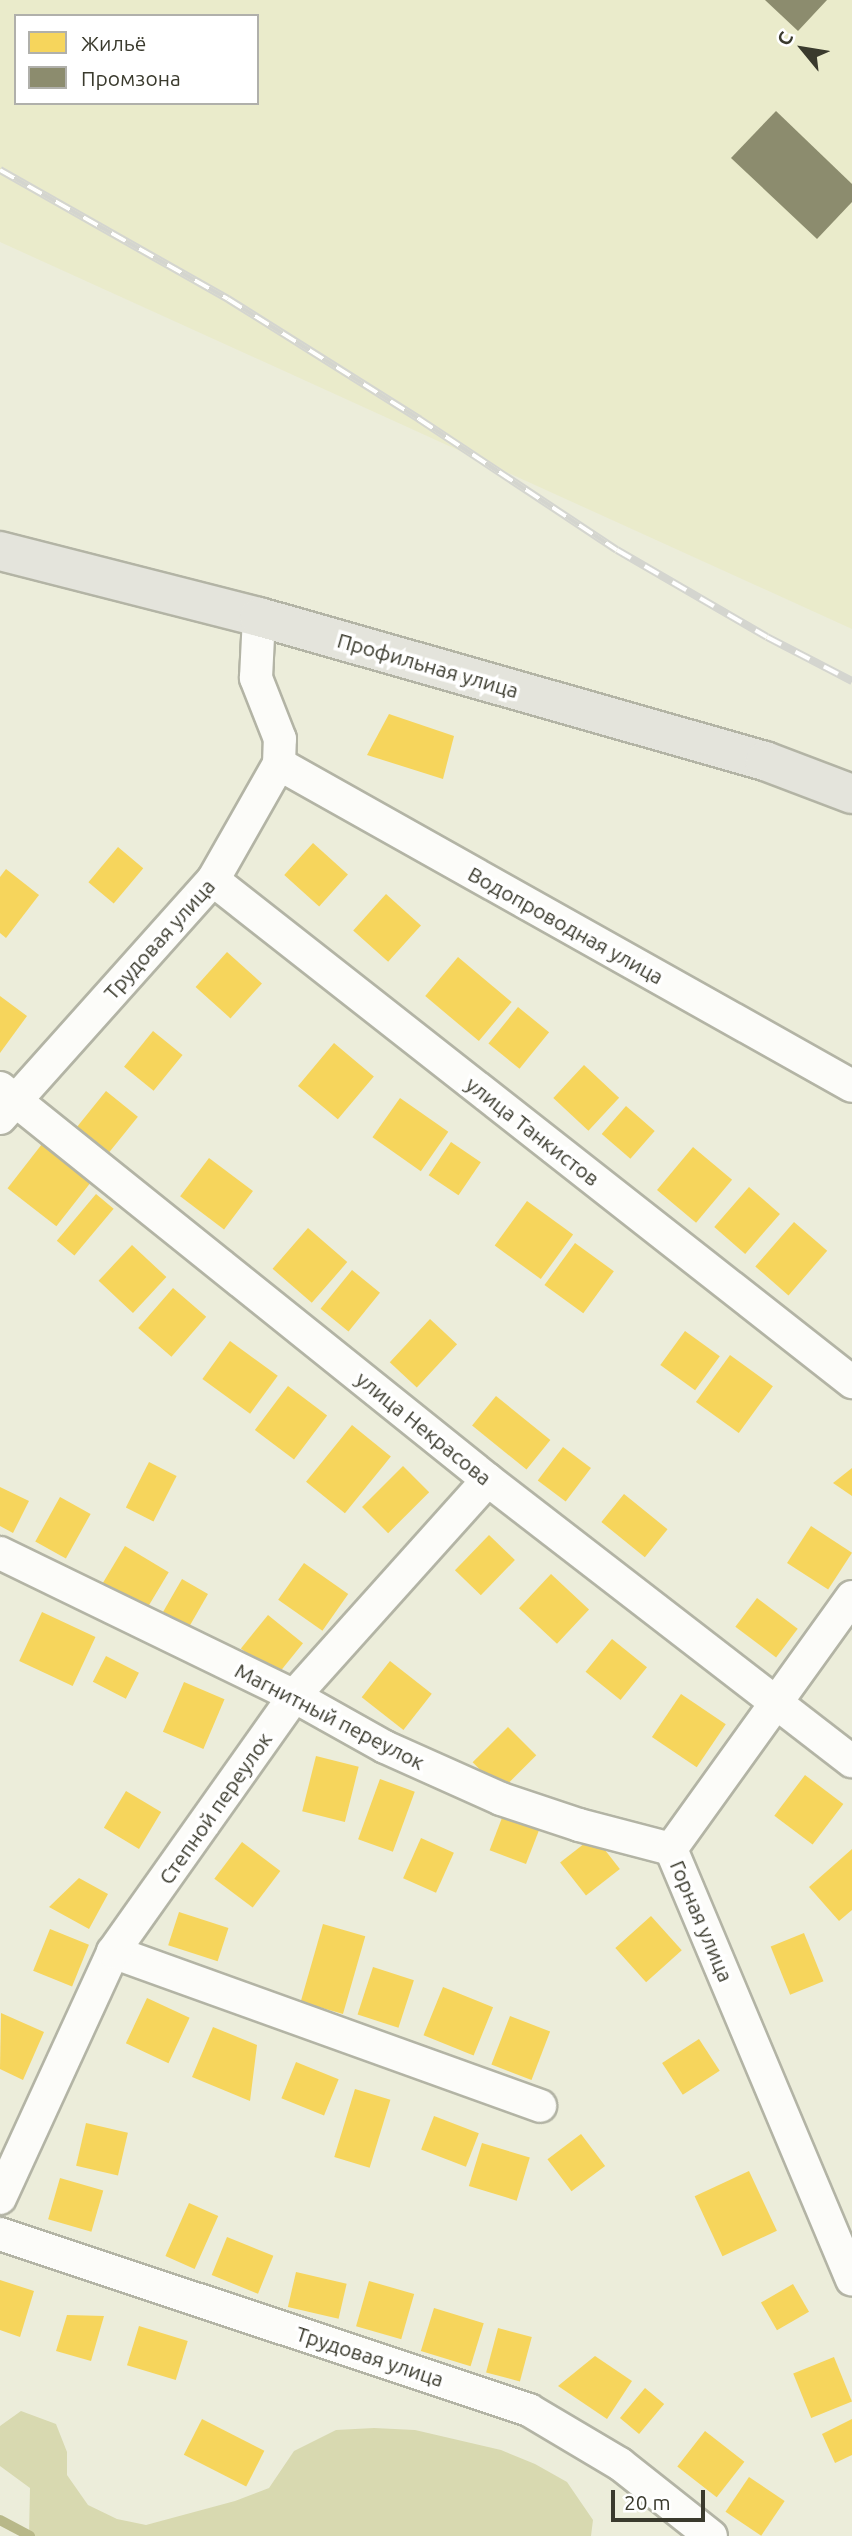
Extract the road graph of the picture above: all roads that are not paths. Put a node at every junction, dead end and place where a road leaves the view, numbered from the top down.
1 (0, 551) edge
2 (258, 617) junction
3 (279, 764) junction
4 (852, 794) edge
5 (213, 880) junction
6 (852, 1086) edge
7 (5, 1101) edge
8 (852, 1382) edge
9 (488, 1480) junction
10 (0, 1553) edge
11 (852, 1597) edge
12 (294, 1696) junction
13 (776, 1704) junction
14 (852, 1762) edge
15 (671, 1849) junction
16 (113, 1952) junction
17 (540, 2106) dead end
18 (0, 2197) edge
19 (0, 2234) edge
20 (852, 2279) edge
21 (711, 2536) edge

1 - 2 main road, Профильная улица
2 - 3 street
2 - 4 main road, Профильная улица
3 - 5 street, Трудовая улица
3 - 6 street, Водопроводная улица
5 - 7 street, Трудовая улица
5 - 8 street, улица Танкистов
7 - 9 street, улица Некрасова
9 - 12 street, Степной переулок
9 - 13 street, улица Некрасова
10 - 12 street, Магнитный переулок
11 - 13 street, Горная улица
12 - 15 street, Магнитный переулок
12 - 16 street, Степной переулок
13 - 14 street, улица Некрасова
13 - 15 street, Горная улица
15 - 20 street, Горная улица
16 - 17 street
16 - 18 street, Степной переулок
19 - 21 street, Трудовая улица

